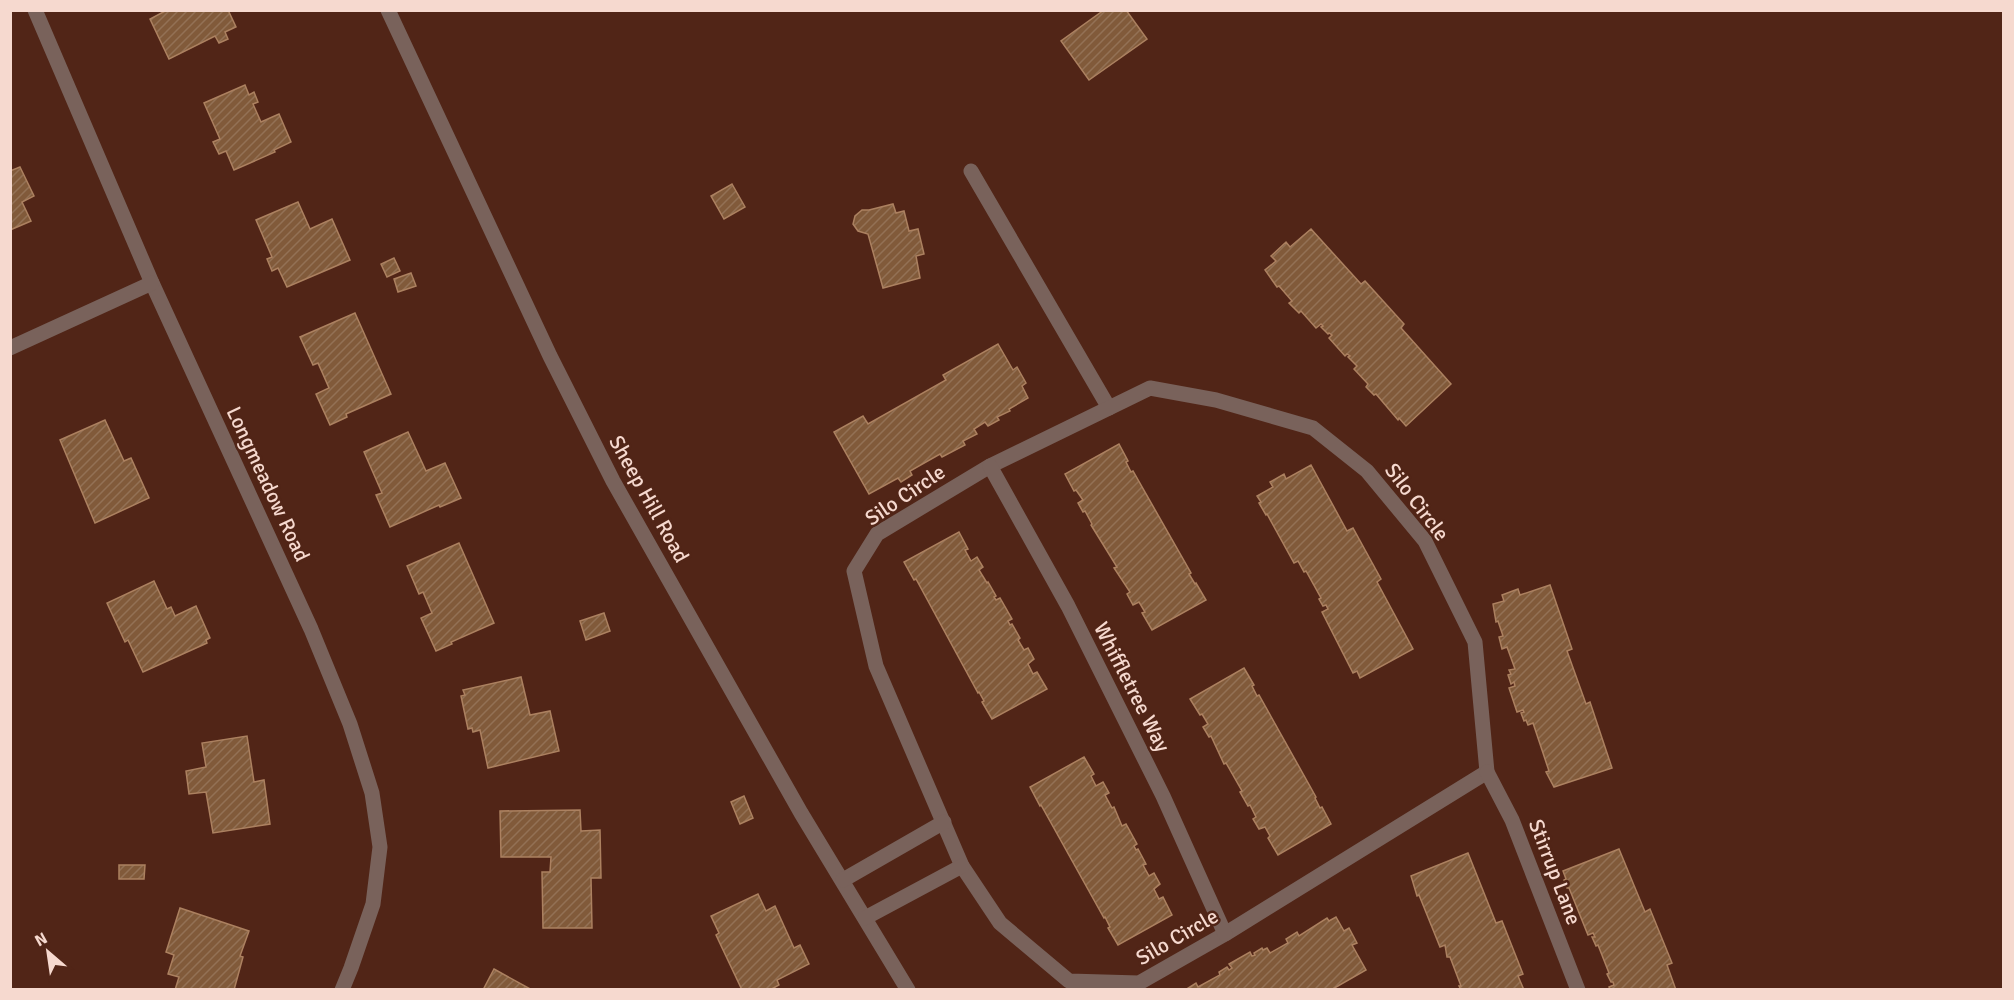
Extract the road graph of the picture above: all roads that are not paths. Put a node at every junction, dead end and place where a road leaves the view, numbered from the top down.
1 (35, 10) edge
2 (387, 10) edge
3 (971, 171) dead end
4 (152, 283) junction
5 (10, 348) edge
6 (1109, 408) junction
7 (990, 466) junction
8 (1487, 772) junction
9 (944, 822) junction
10 (962, 866) junction
11 (843, 880) junction
12 (865, 918) junction
13 (1225, 934) junction
14 (342, 990) edge
15 (908, 990) edge
16 (1578, 990) edge

1 - 4 street, Longmeadow Road
2 - 11 street, Sheep Hill Road
3 - 6 street
4 - 5 street
4 - 14 street, Longmeadow Road
6 - 7 street, Silo Circle
6 - 8 street, Silo Circle
7 - 9 street, Silo Circle
7 - 13 street, Whiffletree Way
8 - 13 street, Silo Circle
8 - 16 street, Stirrup Lane
9 - 10 street, Silo Circle
9 - 11 street
10 - 12 street
10 - 13 street, Silo Circle
11 - 12 street, Sheep Hill Road
12 - 15 street, Sheep Hill Road

